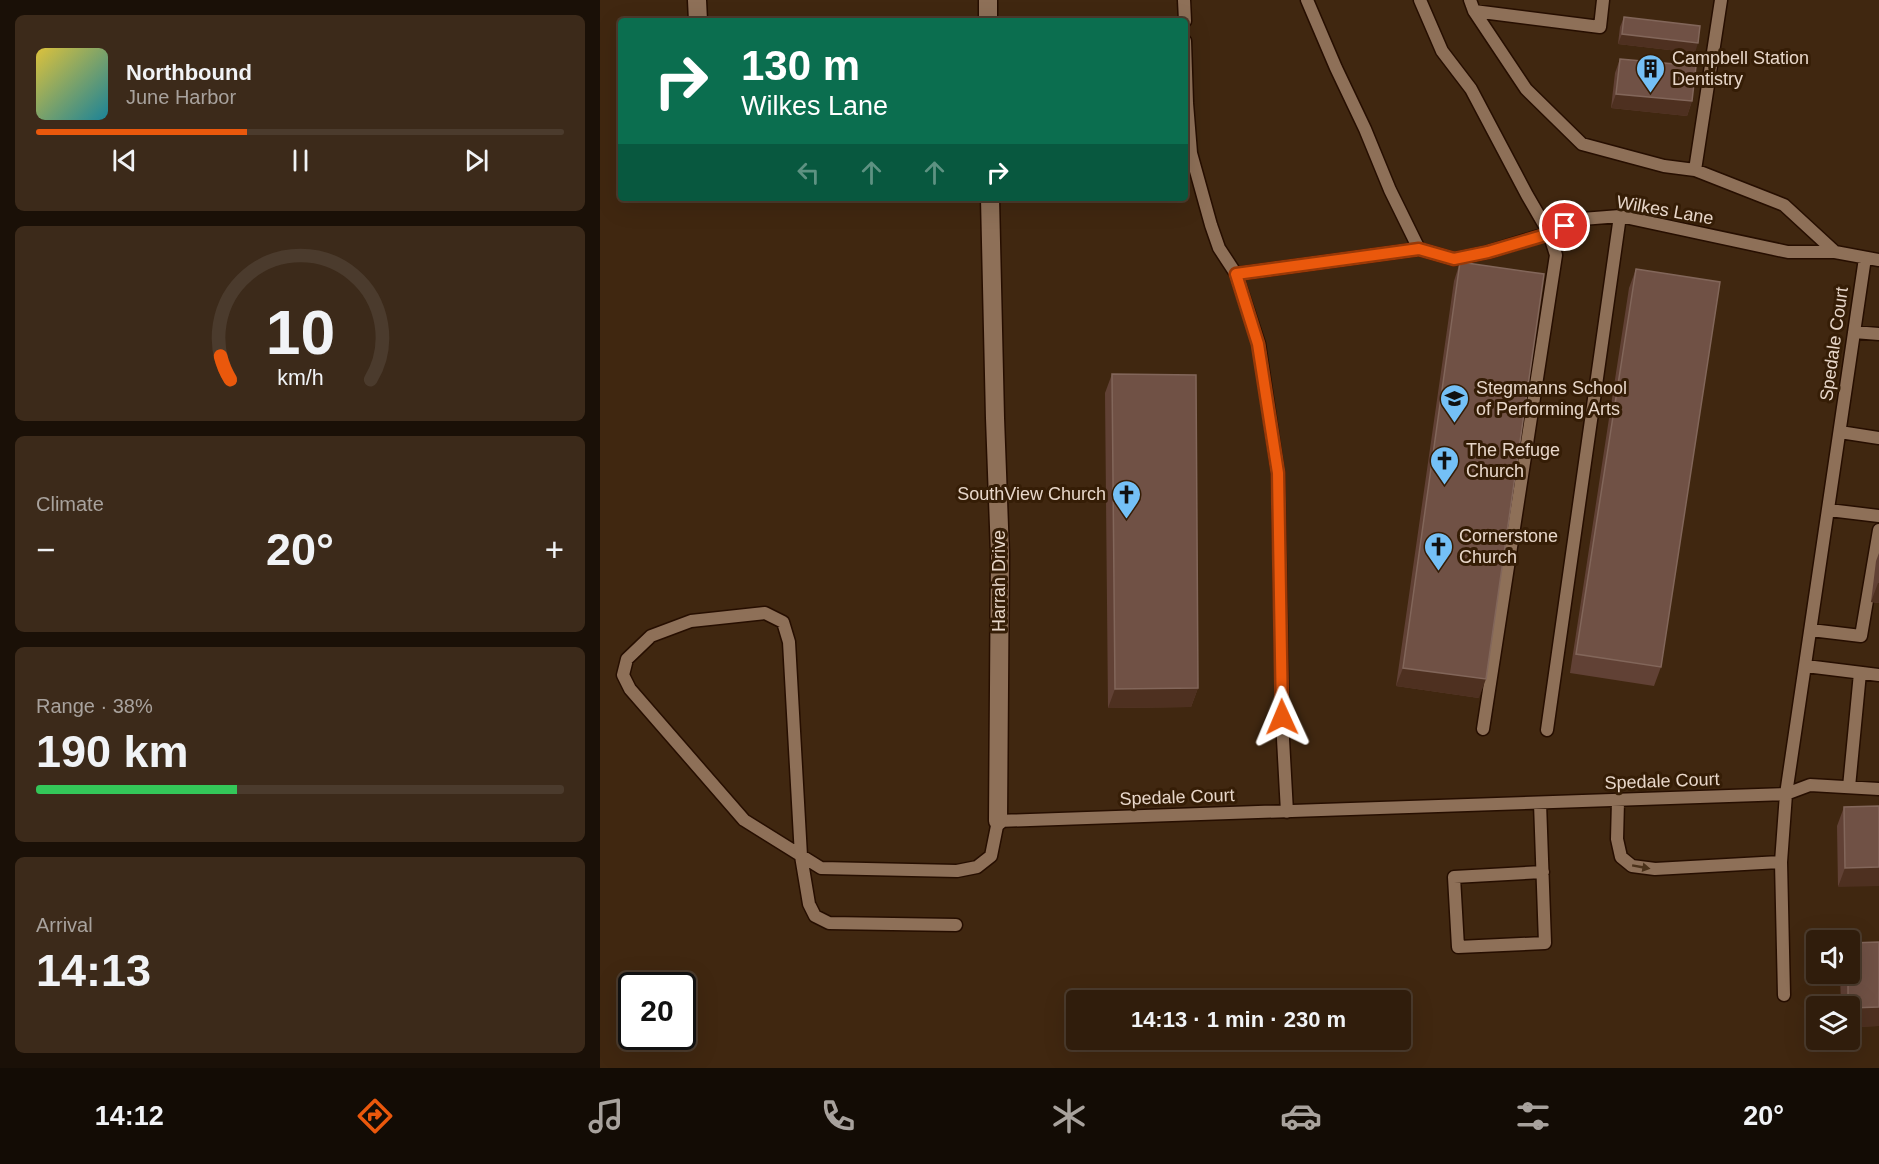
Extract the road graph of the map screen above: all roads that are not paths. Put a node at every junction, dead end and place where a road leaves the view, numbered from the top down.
1 (697, 0) edge
2 (988, 0) edge
3 (1184, 0) edge
4 (1307, 0) edge
5 (1420, 0) edge
6 (1603, 0) edge
7 (1721, 0) edge
8 (1472, 5) edge
9 (698, 18) edge
10 (988, 18) edge
11 (1185, 18) edge
12 (1188, 115) edge
13 (1695, 170) junction
14 (990, 201) edge
15 (1620, 216) junction
16 (1549, 234) junction
17 (1419, 249) junction
18 (1835, 252) junction
19 (1865, 258) junction
20 (1879, 260) edge
21 (1236, 274) junction
22 (1854, 332) junction
23 (1879, 334) edge
24 (1840, 432) junction
25 (1879, 438) edge
26 (1829, 510) junction
27 (1879, 516) edge
28 (1879, 530) edge
29 (1811, 630) junction
30 (1806, 666) junction
31 (1860, 673) junction
32 (1879, 675) edge
33 (1483, 729) dead end
34 (1547, 730) dead end
35 (1849, 787) junction
36 (1879, 789) edge
37 (1786, 794) junction
38 (1618, 801) junction
39 (1540, 804) junction
40 (1287, 812) junction
41 (998, 821) junction
42 (801, 856) junction
43 (1781, 862) junction
44 (1542, 872) junction
45 (956, 925) dead end
46 (1784, 994) dead end

1 - 9 street
2 - 10 street
3 - 11 lane
4 - 17 lane
5 - 16 lane
6 - 8 lane
7 - 13 lane
8 - 13 lane
12 - 21 lane
13 - 18 lane
14 - 41 street, Harrah Drive
15 - 16 lane, Wilkes Lane
15 - 18 lane, Wilkes Lane
15 - 34 lane
16 - 17 lane, Wilkes Lane
16 - 33 lane
17 - 21 lane, Wilkes Lane
18 - 19 lane, Wilkes Lane
19 - 20 lane, Wilkes Lane
19 - 22 lane, Spedale Court
21 - 40 lane
22 - 23 lane
22 - 24 lane, Spedale Court
24 - 25 lane
24 - 26 lane, Spedale Court
26 - 27 lane
26 - 29 lane, Spedale Court
28 - 29 lane
29 - 30 lane, Spedale Court
30 - 31 lane
30 - 37 lane, Spedale Court
31 - 32 lane
31 - 35 lane
35 - 36 lane
35 - 37 lane
37 - 38 lane, Spedale Court
37 - 43 lane
38 - 39 lane, Spedale Court
38 -> 43 lane
39 - 40 lane, Spedale Court
39 - 44 lane
40 - 41 lane, Spedale Court
41 - 42 lane
42 - 42 lane
42 - 45 lane
43 - 46 lane
44 - 44 lane

